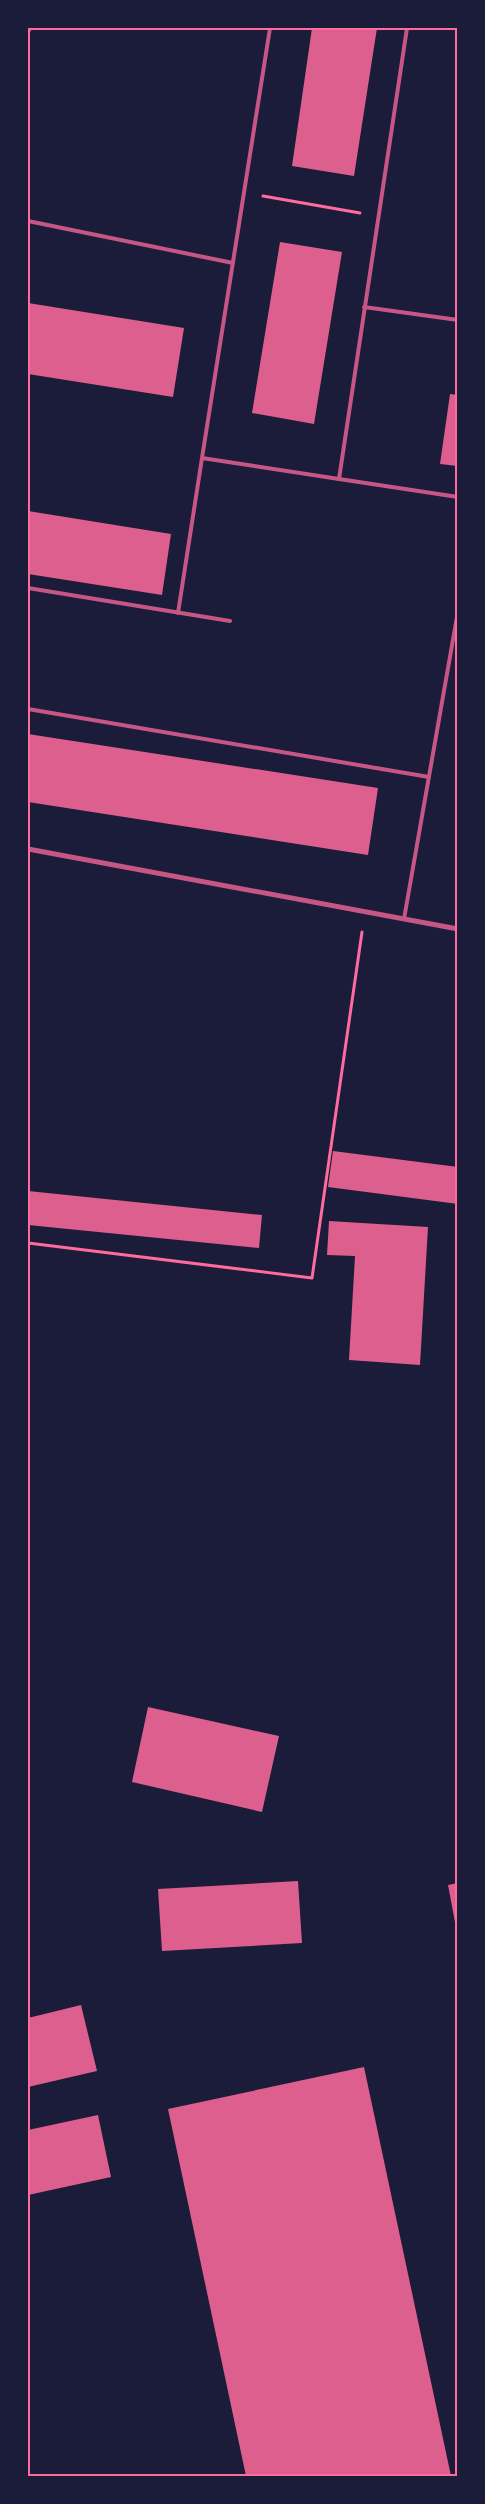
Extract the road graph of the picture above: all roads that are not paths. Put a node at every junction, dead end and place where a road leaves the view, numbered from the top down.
1 (30, 28) edge
2 (270, 28) edge
3 (407, 28) edge
4 (28, 32) edge
5 (28, 221) edge
6 (233, 263) junction
7 (364, 307) junction
8 (458, 320) edge
9 (202, 458) junction
10 (339, 479) junction
11 (458, 497) edge
12 (28, 588) edge
13 (458, 611) edge
14 (178, 613) junction
15 (230, 621) dead end
16 (28, 709) edge
17 (429, 777) junction
18 (28, 849) edge
19 (404, 919) junction
20 (458, 929) edge

1 - 4 lane
2 - 6 lane
3 - 7 lane
5 - 6 lane
6 - 9 lane
7 - 8 lane
7 - 10 lane
9 - 10 lane
9 - 14 lane
10 - 11 lane
12 - 14 lane
13 - 17 lane
14 - 15 lane
16 - 17 lane
17 - 19 lane
18 - 19 street
19 - 20 street

